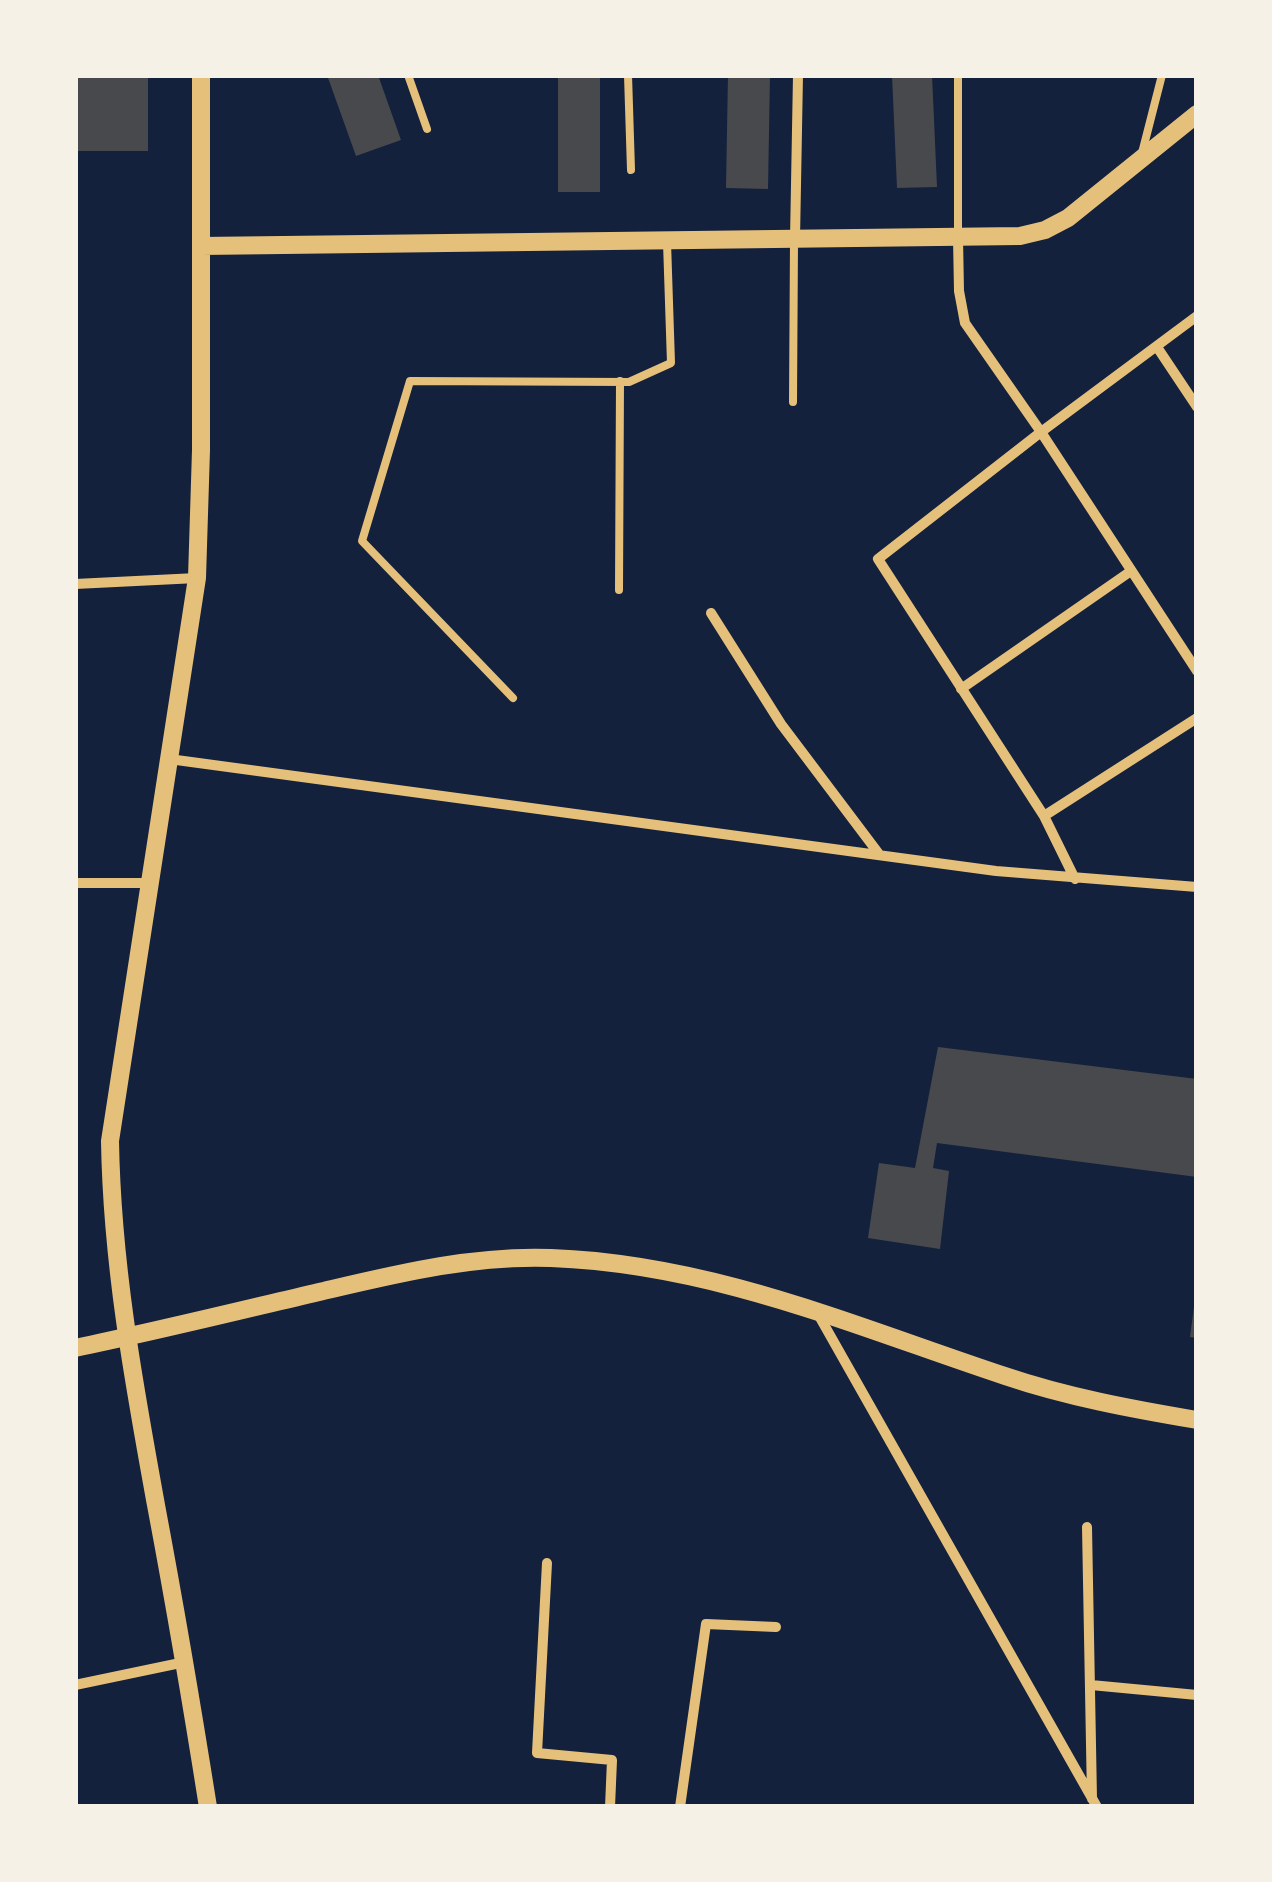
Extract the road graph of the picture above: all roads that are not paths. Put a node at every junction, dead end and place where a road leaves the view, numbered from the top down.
1 (201, 75) edge
2 (408, 75) edge
3 (628, 75) edge
4 (798, 75) edge
5 (958, 75) edge
6 (1162, 75) edge
7 (1197, 114) edge
8 (427, 129) dead end
9 (1140, 159) junction
10 (631, 170) dead end
11 (958, 238) junction
12 (666, 240) junction
13 (794, 240) junction
14 (201, 246) junction
15 (1197, 316) edge
16 (1156, 347) junction
17 (620, 382) junction
18 (793, 402) dead end
19 (1197, 407) edge
20 (1042, 432) junction
21 (1131, 571) junction
22 (197, 578) junction
23 (75, 584) edge
24 (619, 590) dead end
25 (711, 613) dead end
26 (1197, 671) edge
27 (961, 689) junction
28 (512, 698) dead end
29 (1197, 718) edge
30 (168, 759) junction
31 (1044, 816) junction
32 (879, 854) junction
33 (1075, 879) junction
34 (75, 883) edge
35 (151, 883) junction
36 (1197, 887) edge
37 (815, 1309) junction
38 (126, 1338) junction
39 (75, 1348) edge
40 (1197, 1420) edge
41 (1088, 1527) dead end
42 (547, 1563) dead end
43 (776, 1628) dead end
44 (185, 1662) junction
45 (1090, 1684) junction
46 (75, 1686) edge
47 (1197, 1694) edge
48 (1094, 1803) edge
49 (208, 1807) edge
50 (610, 1807) edge
51 (680, 1807) edge

1 - 14 street
2 - 8 lane
3 - 10 lane
4 - 13 street
5 - 11 lane
6 - 9 lane
7 - 9 street
9 - 11 street
11 - 13 street
11 - 20 street
12 - 13 street
12 - 14 street
12 - 17 lane
13 - 18 lane
14 - 22 street
15 - 16 street
16 - 19 street
16 - 20 street
17 - 24 lane
17 - 28 lane
20 - 21 street
20 - 27 street
21 - 26 street
21 - 27 street
22 - 23 street
22 - 30 street
25 - 32 street
27 - 31 street
29 - 31 street
30 - 32 street
30 - 35 street
31 - 33 street
32 - 33 street
33 - 36 street
34 - 35 street
35 - 38 street
37 - 38 street
37 - 40 street
37 - 48 street
38 - 39 street
38 - 44 street
41 - 45 street
42 - 50 street
43 - 51 street
44 - 46 street
44 - 49 street
45 - 47 street
45 - 48 street

